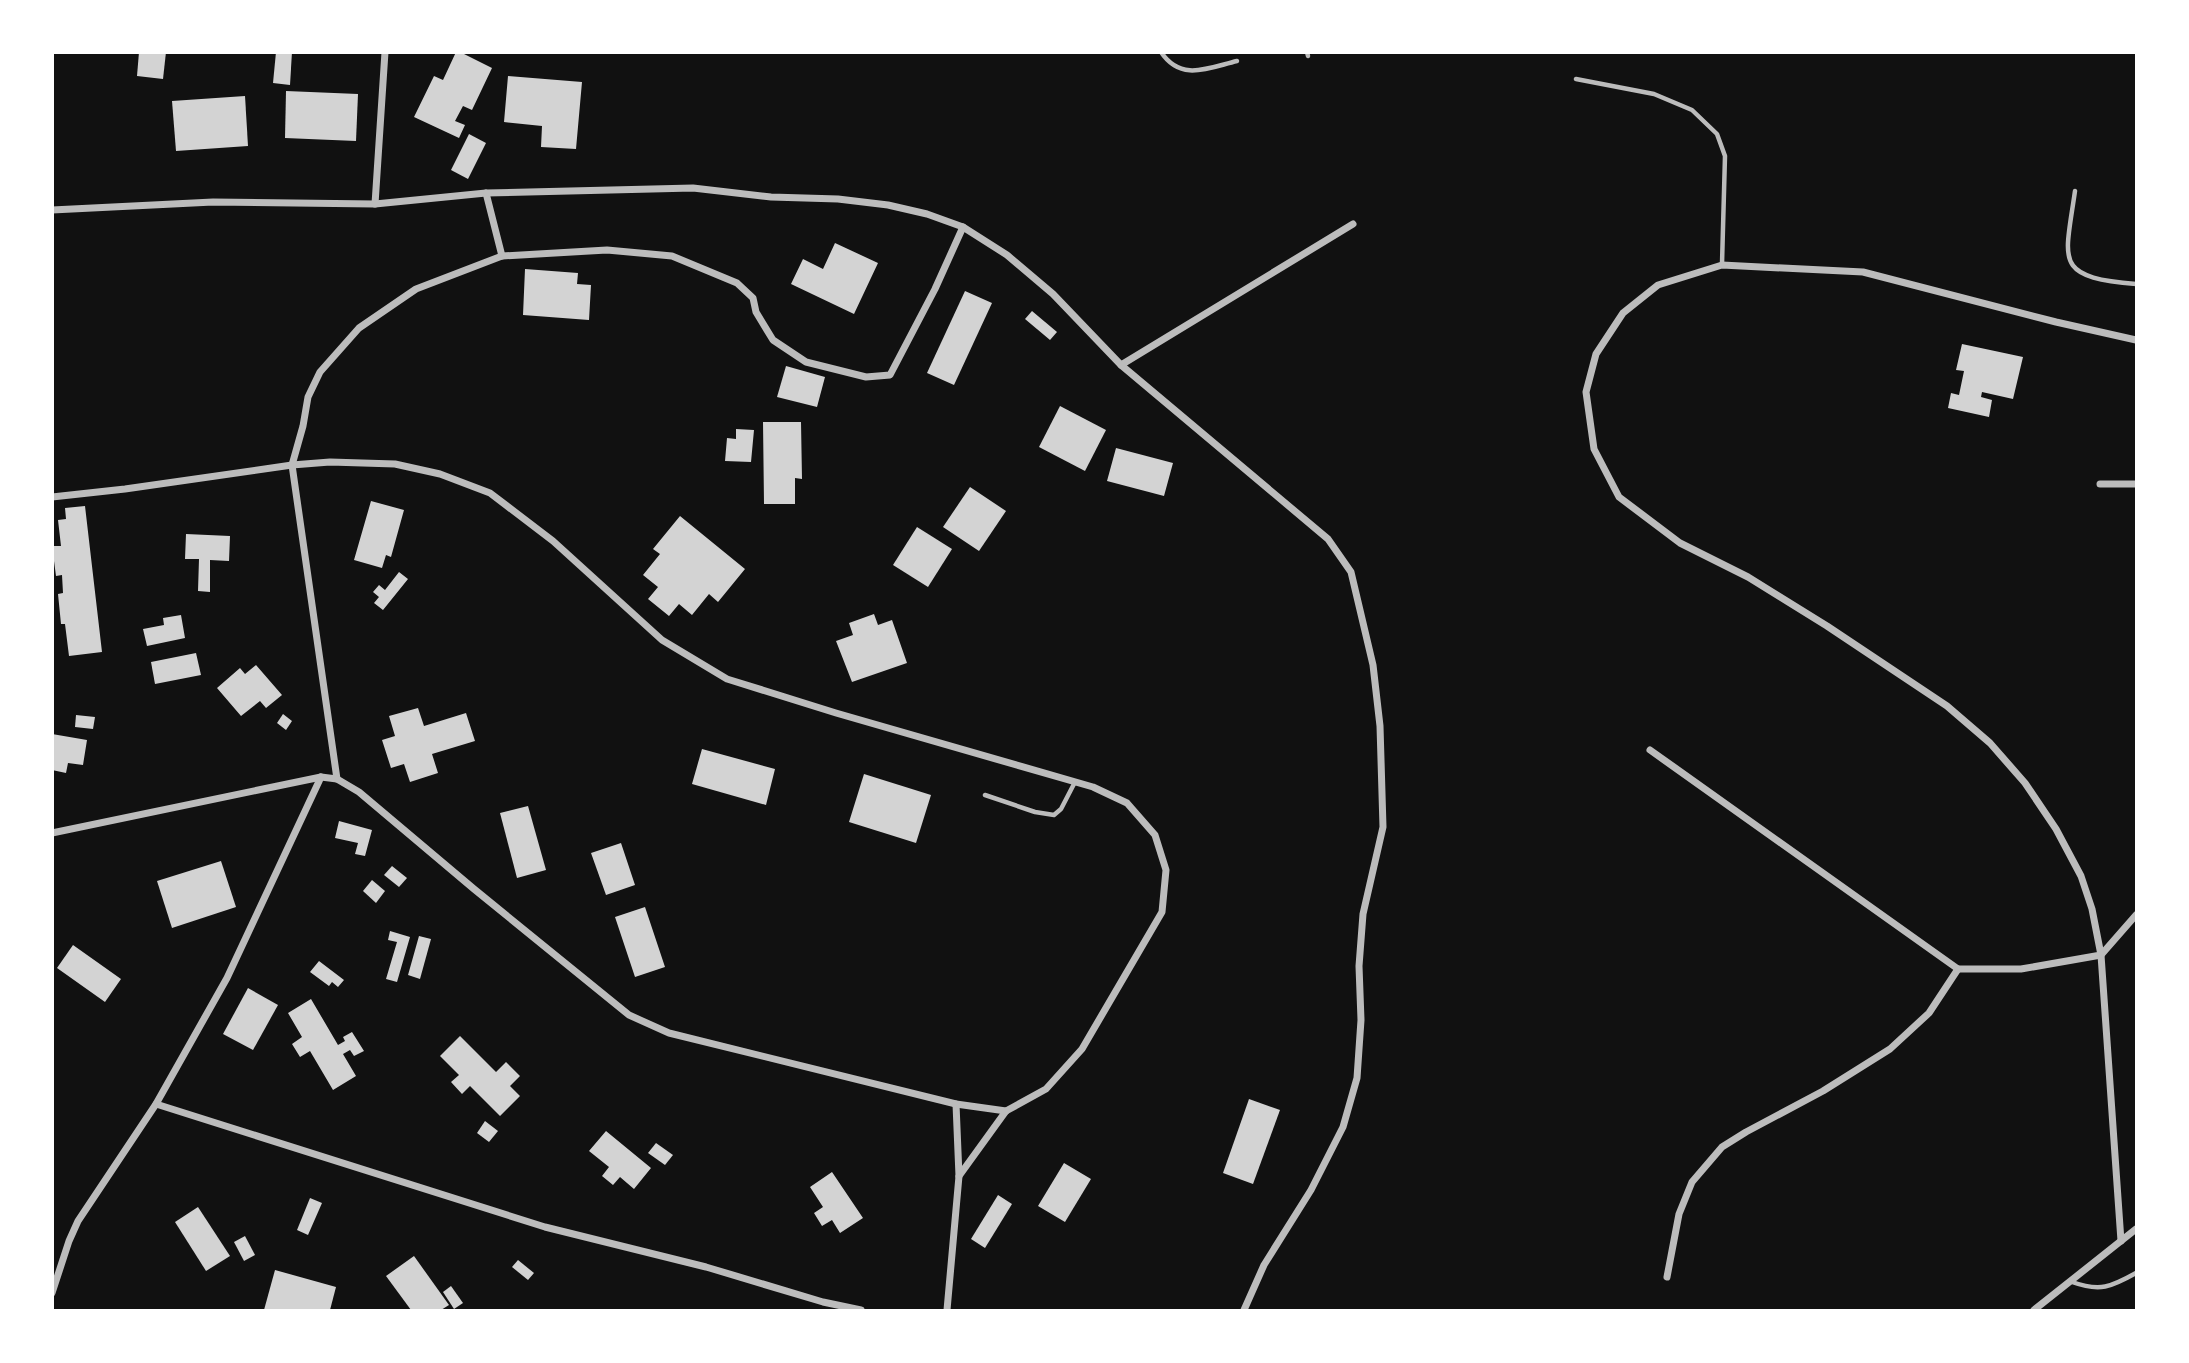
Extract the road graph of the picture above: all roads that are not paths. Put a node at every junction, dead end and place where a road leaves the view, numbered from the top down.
1 (385, 52) edge
2 (1161, 52) edge
3 (1237, 61) dead end
4 (1576, 79) dead end
5 (2075, 191) dead end
6 (486, 193) junction
7 (375, 204) junction
8 (52, 210) edge
9 (1353, 224) dead end
10 (963, 227) junction
11 (502, 256) junction
12 (1722, 265) junction
13 (2137, 284) edge
14 (2137, 340) edge
15 (1121, 365) junction
16 (292, 465) junction
17 (2100, 484) dead end
18 (2137, 484) edge
19 (52, 497) edge
20 (1650, 751) dead end
21 (321, 778) junction
22 (337, 779) junction
23 (1076, 781) junction
24 (985, 795) dead end
25 (52, 833) edge
26 (2137, 915) edge
27 (2101, 955) junction
28 (1958, 969) junction
29 (156, 1104) junction
30 (956, 1104) junction
31 (1006, 1111) junction
32 (959, 1176) junction
33 (2137, 1229) edge
34 (2122, 1241) junction
35 (2137, 1273) edge
36 (1667, 1277) dead end
37 (2072, 1282) junction
38 (52, 1293) edge
39 (861, 1311) edge
40 (947, 1311) edge
41 (1244, 1311) edge
42 (2034, 1311) edge

1 - 7 street
2 - 3 lane
4 - 12 lane
5 - 13 lane
6 - 7 street
6 - 10 street
6 - 11 street
7 - 8 street
9 - 15 street
10 - 11 street
10 - 15 street
11 - 16 street
12 - 14 street
12 - 27 street
15 - 41 street
16 - 19 street
16 - 22 street
16 - 23 street
17 - 18 street
20 - 28 street
21 - 22 street
21 - 25 street
21 - 29 street
22 - 30 street
23 - 24 lane
23 - 31 street
26 - 27 street
27 - 28 street
27 - 34 street
28 - 36 street
29 - 38 street
29 - 39 street
30 - 31 street
30 - 32 street
31 - 32 street
32 - 40 street
33 - 34 street
34 - 37 street
35 - 37 lane
37 - 42 street

